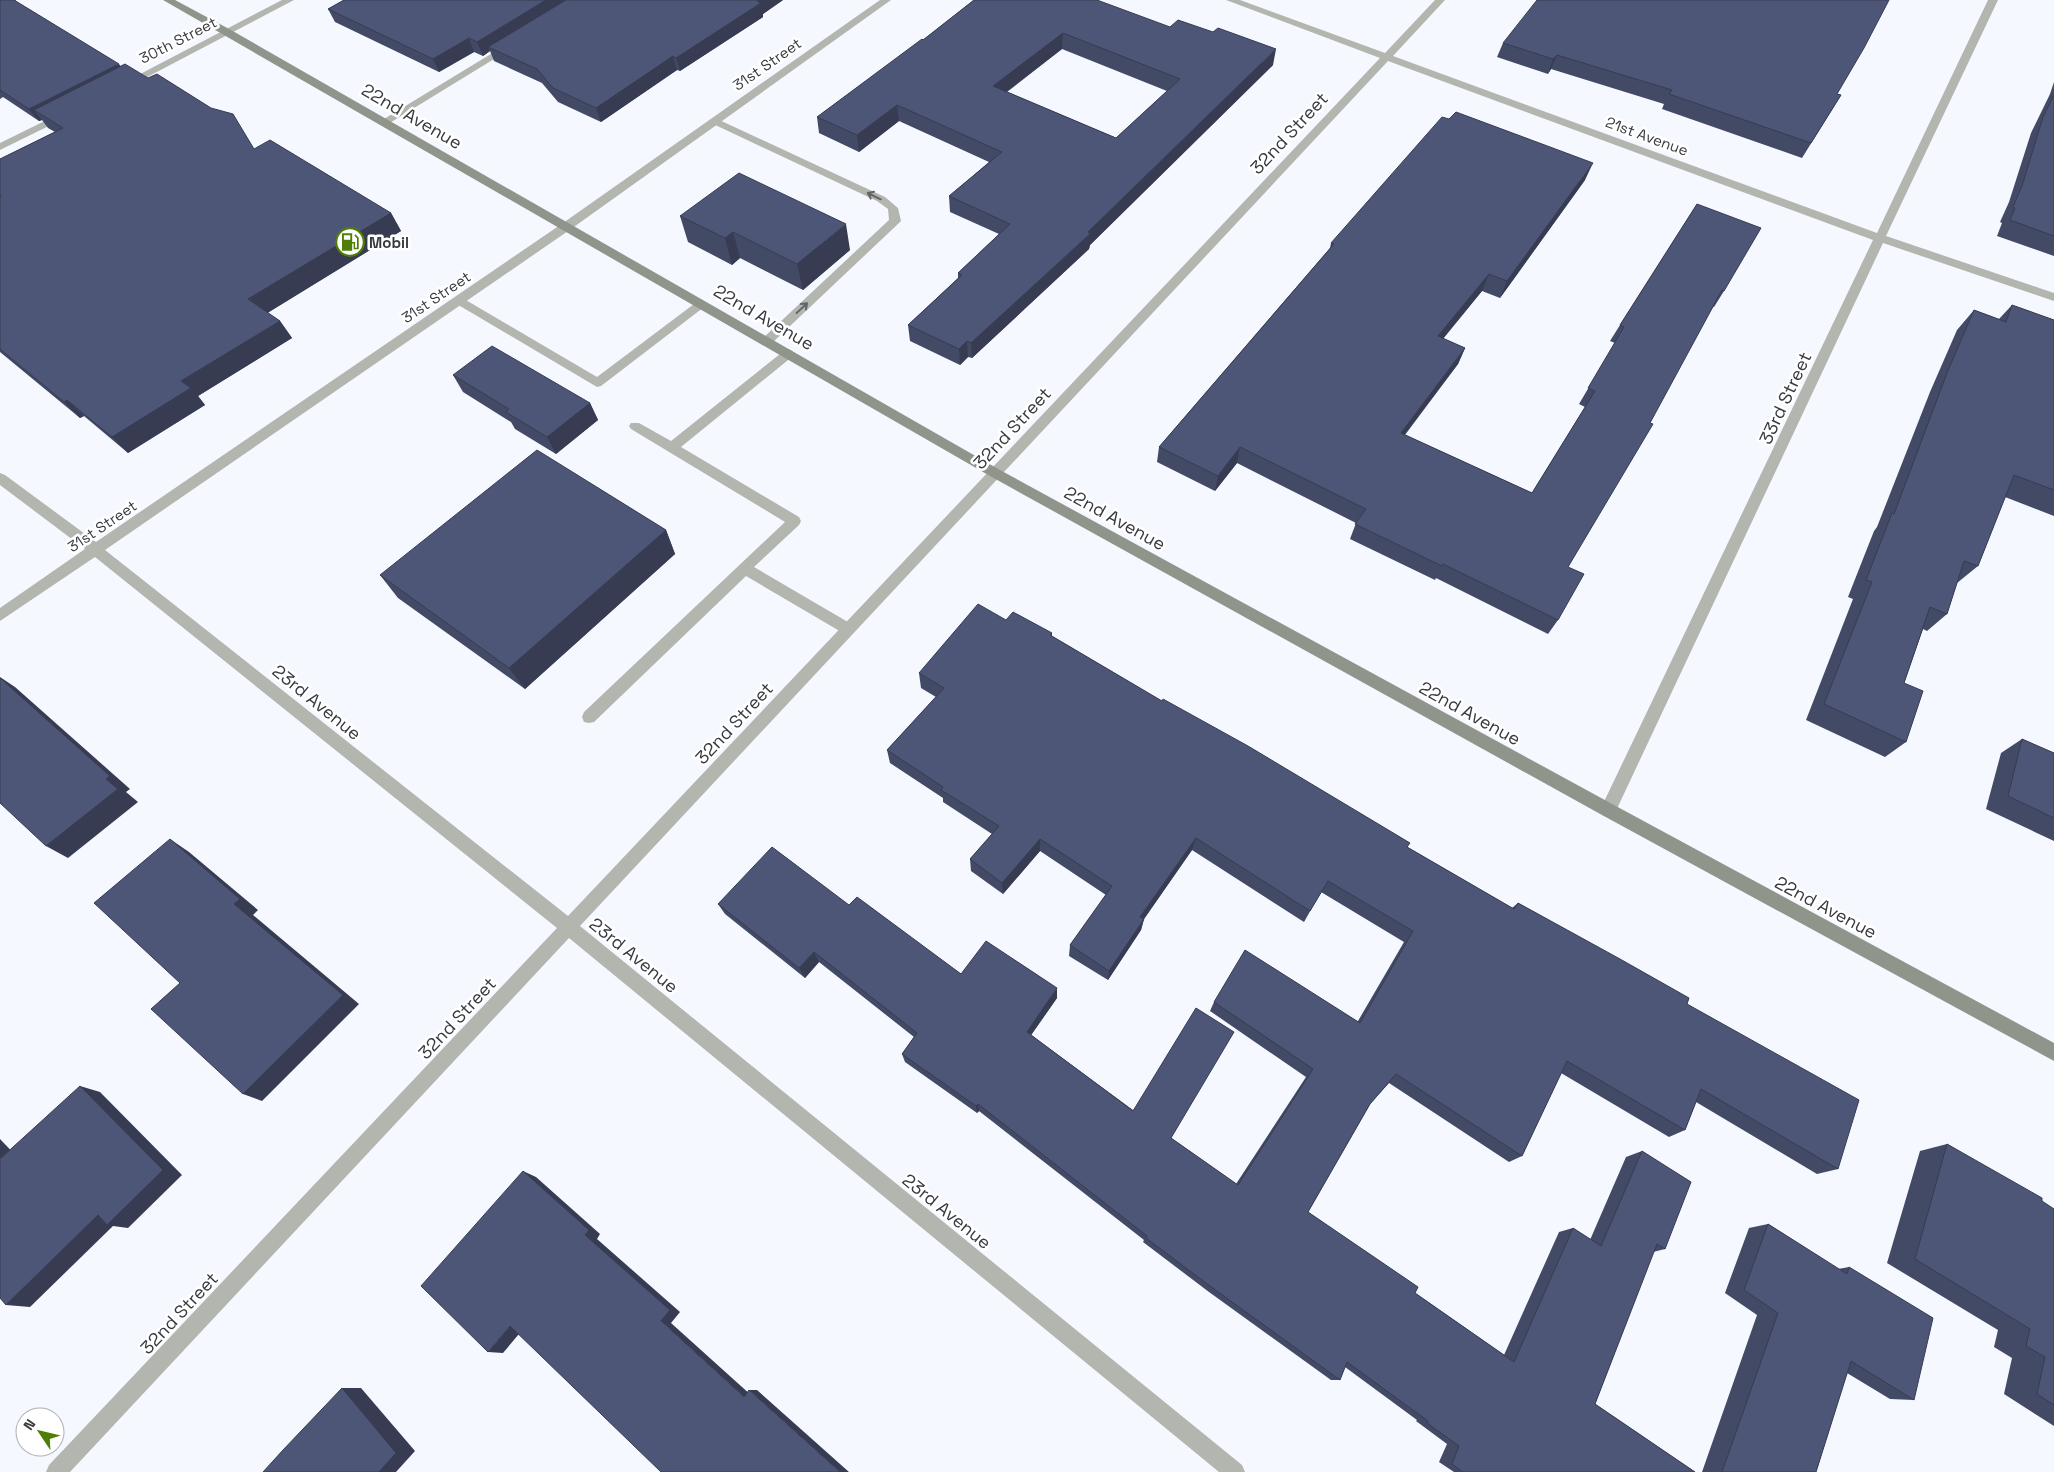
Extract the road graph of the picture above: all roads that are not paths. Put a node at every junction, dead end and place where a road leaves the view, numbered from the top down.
1 (168, 0) edge
2 (289, 0) edge
3 (886, 0) edge
4 (1232, 0) edge
5 (1440, 0) edge
6 (1993, 0) edge
7 (228, 32) junction
8 (518, 40) edge
9 (1387, 56) junction
10 (114, 90) edge
11 (70, 112) edge
12 (716, 121) junction
13 (384, 122) junction
14 (0, 147) edge
15 (567, 226) junction
16 (1880, 238) junction
17 (2054, 298) edge
18 (459, 300) junction
19 (702, 304) junction
20 (767, 341) junction
21 (789, 353) junction
22 (634, 426) dead end
23 (671, 448) junction
24 (995, 473) junction
25 (0, 478) edge
26 (96, 550) junction
27 (744, 568) junction
28 (0, 615) edge
29 (848, 629) junction
30 (589, 717) dead end
31 (1608, 810) junction
32 (568, 927) junction
33 (2054, 1052) edge
34 (56, 1472) edge
35 (1235, 1472) edge

1 - 7 street, 22nd Avenue
2 - 7 street, 30th Street
3 - 12 street, 31st Street
4 - 9 street, 21st Avenue
5 - 9 street, 32nd Street
6 - 16 street, 33rd Street
7 - 10 street, 30th Street
7 - 13 street, 22nd Avenue
8 - 13 street
9 - 16 street, 21st Avenue
9 - 24 street, 32nd Street
11 - 14 street
12 - 15 street, 31st Street
20 -> 12 street
13 - 15 street, 22nd Avenue
15 - 18 street, 31st Street
15 - 19 street, 22nd Avenue
16 - 17 street, 21st Avenue
16 - 31 street, 33rd Street
18 - 19 street
18 - 26 street, 31st Street
19 - 20 street, 22nd Avenue
20 - 21 street, 22nd Avenue
21 - 23 street
21 - 24 street, 22nd Avenue
22 - 23 street
23 - 27 street
24 - 29 street, 32nd Street
24 - 31 street, 22nd Avenue
25 - 26 street, 23rd Avenue
26 - 28 street, 31st Street
26 - 32 street, 23rd Avenue
27 - 29 street
27 - 30 street
29 - 32 street, 32nd Street
31 - 33 street, 22nd Avenue
32 - 34 street, 32nd Street
32 - 35 street, 23rd Avenue

